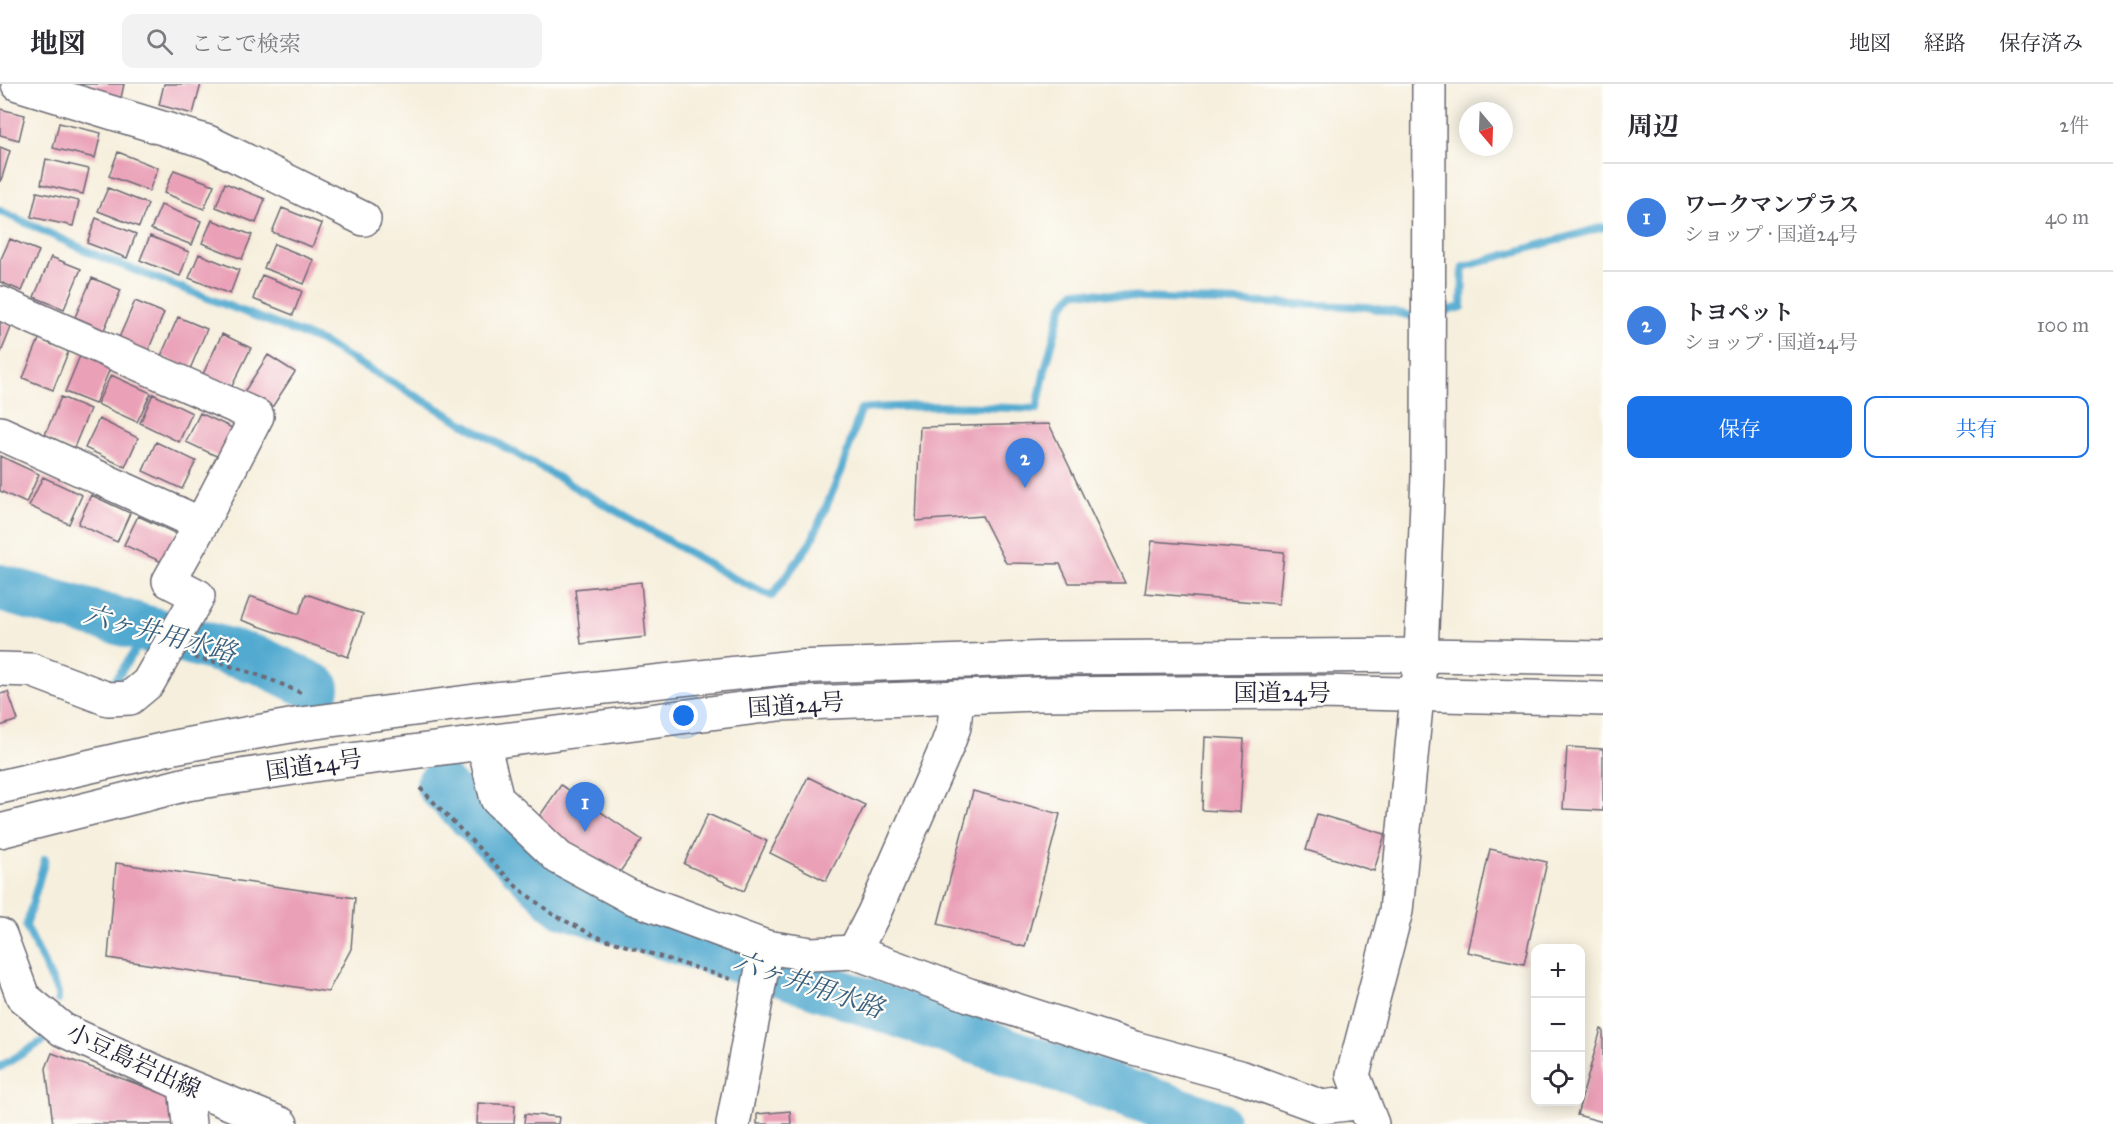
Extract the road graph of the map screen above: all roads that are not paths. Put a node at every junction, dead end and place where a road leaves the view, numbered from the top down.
1 (18, 84) edge
2 (1428, 84) edge
3 (364, 219) dead end
4 (0, 303) edge
5 (0, 433) edge
6 (201, 524) junction
7 (1421, 655) junction
8 (1603, 658) edge
9 (0, 669) edge
10 (1417, 695) junction
11 (957, 697) junction
12 (1603, 699) edge
13 (483, 743) junction
14 (0, 787) edge
15 (0, 831) edge
16 (0, 935) edge
17 (766, 947) junction
18 (854, 952) junction
19 (184, 1085) junction
20 (1367, 1113) edge
21 (189, 1124) edge
22 (281, 1124) edge
23 (733, 1124) edge

1 - 3 main road
2 - 7 main road
4 - 6 main road
5 - 6 main road
6 - 9 main road
7 - 8 main road, 国道24号
7 - 10 main road
7 - 14 main road, 国道24号
10 - 11 main road, 国道24号
10 - 12 main road, 国道24号
10 - 20 main road
11 - 13 main road, 国道24号
11 - 18 main road
13 - 15 main road, 国道24号
13 - 17 main road
16 - 19 main road, 小豆島岩出線
17 - 18 main road
17 - 23 main road
18 - 20 main road
19 - 21 main road
19 - 22 main road, 小豆島岩出線

